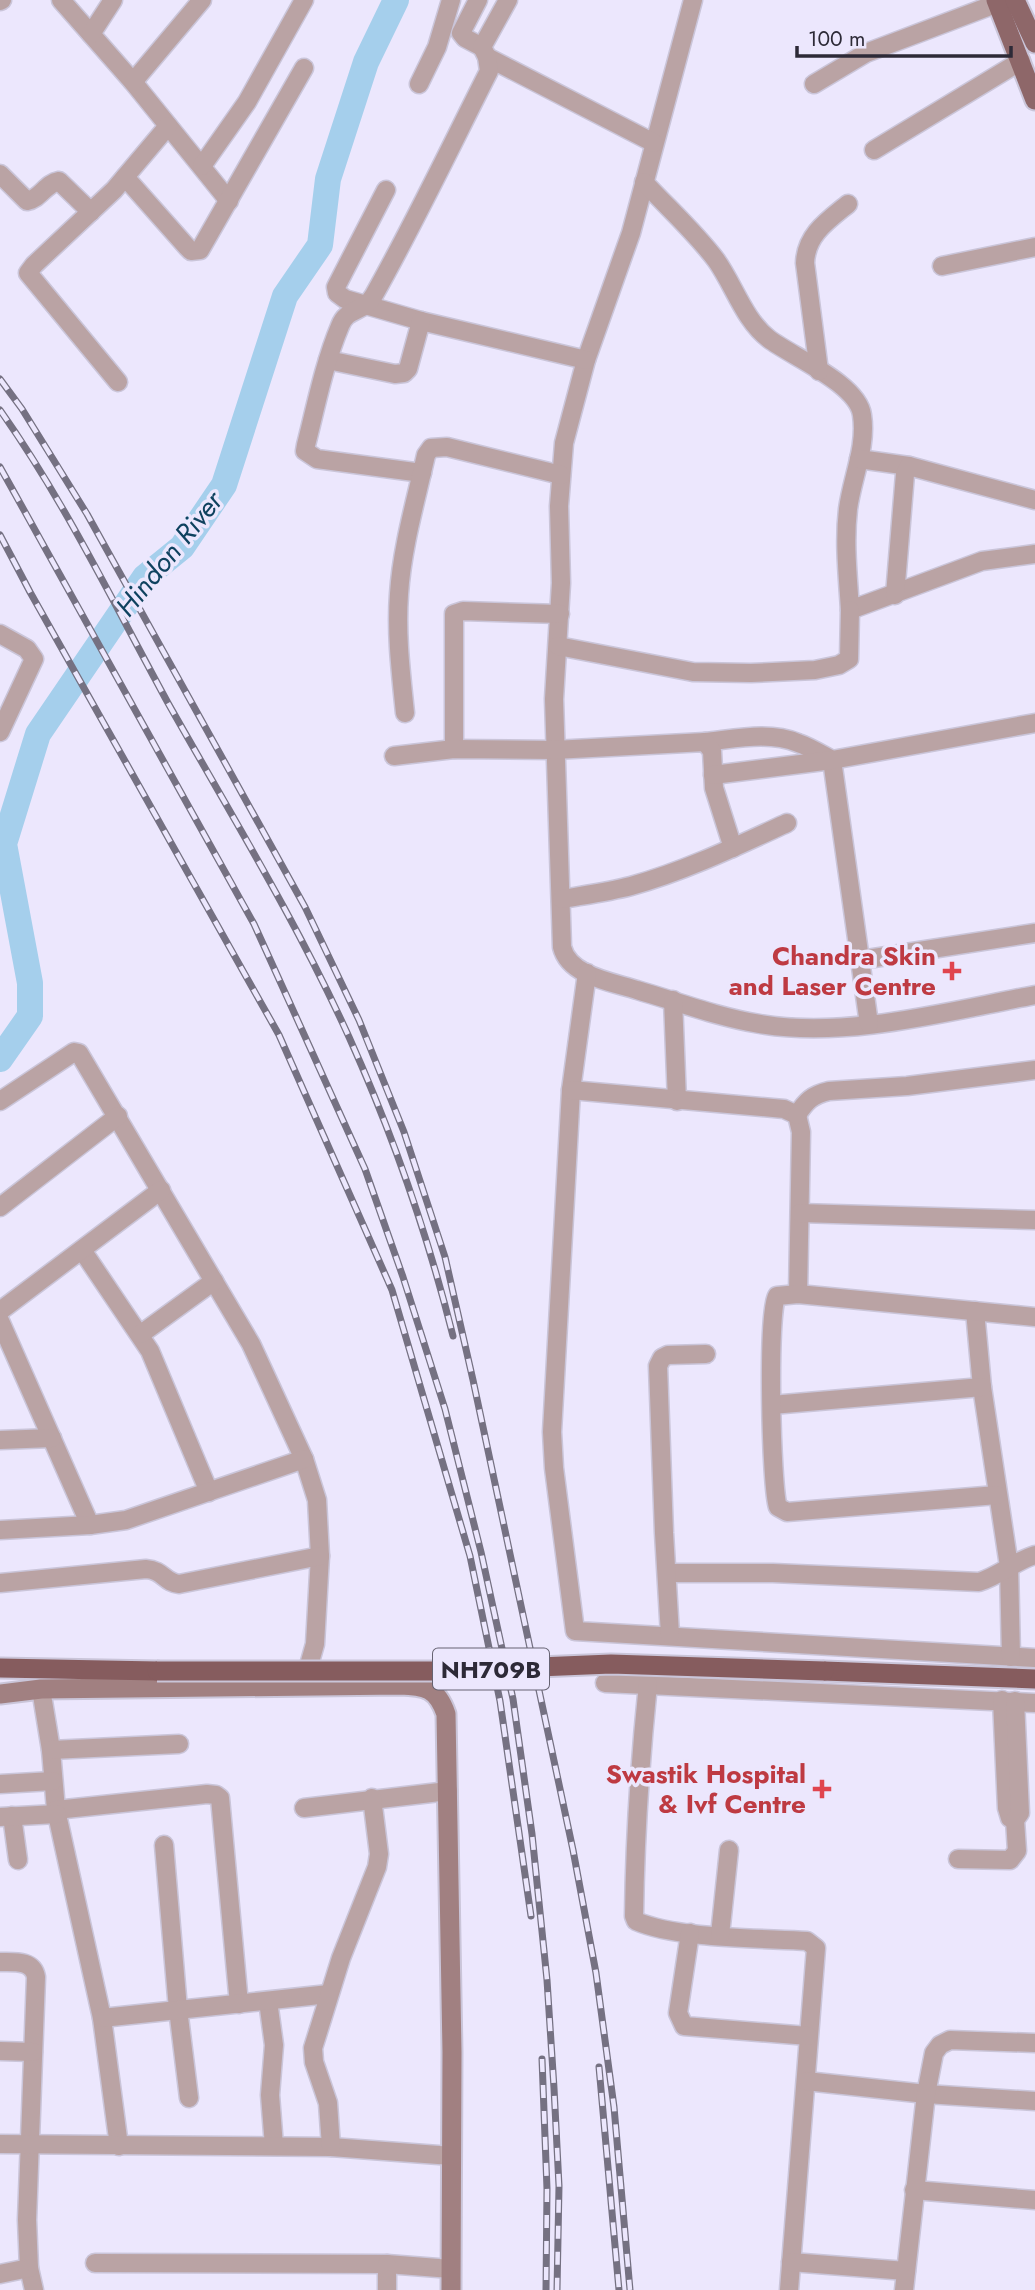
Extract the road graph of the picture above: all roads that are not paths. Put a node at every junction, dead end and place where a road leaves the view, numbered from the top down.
1 (61, 0) edge
2 (113, 0) edge
3 (202, 0) edge
4 (304, 0) edge
5 (451, 0) edge
6 (478, 0) edge
7 (508, 0) edge
8 (693, 0) edge
9 (1003, 1) edge
10 (1032, 30) edge
11 (91, 34) junction
12 (485, 52) junction
13 (1021, 61) junction
14 (304, 68) dead end
15 (134, 82) junction
16 (419, 84) dead end
17 (814, 84) dead end
18 (1035, 100) edge
19 (168, 126) junction
20 (654, 143) junction
21 (874, 150) dead end
22 (202, 166) junction
23 (0, 174) edge
24 (125, 177) junction
25 (644, 181) junction
26 (386, 190) dead end
27 (229, 201) junction
28 (848, 204) dead end
29 (91, 212) junction
30 (1035, 247) edge
31 (942, 266) dead end
32 (368, 305) junction
33 (421, 321) junction
34 (328, 360) junction
35 (586, 360) junction
36 (819, 371) junction
37 (118, 382) dead end
38 (859, 458) junction
39 (909, 466) junction
40 (422, 473) junction
41 (561, 475) junction
42 (1035, 500) edge
43 (1035, 554) edge
44 (895, 595) junction
45 (850, 610) junction
46 (560, 614) junction
47 (0, 634) edge
48 (558, 646) junction
49 (405, 713) dead end
50 (1035, 723) edge
51 (0, 732) edge
52 (705, 742) junction
53 (454, 749) junction
54 (554, 750) junction
55 (394, 756) dead end
56 (832, 760) junction
57 (713, 775) junction
58 (787, 823) dead end
59 (733, 848) junction
60 (562, 899) junction
61 (1035, 933) edge
62 (861, 960) junction
63 (587, 973) junction
64 (1035, 995) edge
65 (673, 1000) junction
66 (869, 1024) junction
67 (1035, 1070) edge
68 (571, 1090) junction
69 (0, 1101) edge
70 (677, 1101) junction
71 (797, 1115) junction
72 (118, 1116) junction
73 (161, 1190) junction
74 (0, 1207) edge
75 (800, 1213) junction
76 (1035, 1220) edge
77 (82, 1250) junction
78 (214, 1280) junction
79 (798, 1294) junction
80 (0, 1311) edge
81 (975, 1311) junction
82 (1035, 1317) edge
83 (0, 1321) edge
84 (141, 1334) junction
85 (706, 1354) dead end
86 (982, 1387) junction
87 (772, 1405) junction
88 (52, 1438) junction
89 (0, 1440) edge
90 (304, 1459) junction
91 (208, 1492) junction
92 (997, 1495) junction
93 (90, 1525) junction
94 (0, 1530) edge
95 (1035, 1555) edge
96 (320, 1556) junction
97 (1009, 1566) junction
98 (667, 1573) junction
99 (0, 1583) edge
100 (670, 1636) junction
101 (1011, 1657) junction
102 (1035, 1658) edge
103 (0, 1668) edge
104 (1035, 1679) edge
105 (605, 1683) dead end
106 (648, 1684) junction
107 (304, 1686) junction
108 (41, 1689) junction
109 (0, 1694) edge
110 (1009, 1701) junction
111 (1035, 1703) edge
112 (179, 1744) dead end
113 (51, 1750) junction
114 (53, 1782) junction
115 (0, 1784) edge
116 (447, 1791) junction
117 (372, 1798) junction
118 (304, 1808) dead end
119 (57, 1812) junction
120 (6, 1817) edge
121 (164, 1845) dead end
122 (11, 1849) edge
123 (729, 1850) dead end
124 (958, 1859) dead end
125 (690, 1933) junction
126 (720, 1935) junction
127 (0, 1962) edge
128 (329, 1994) junction
129 (268, 2001) junction
130 (239, 2004) junction
131 (178, 2009) junction
132 (102, 2018) junction
133 (808, 2036) junction
134 (1035, 2043) edge
135 (0, 2051) edge
136 (33, 2052) junction
137 (806, 2081) junction
138 (926, 2094) junction
139 (189, 2098) dead end
140 (1035, 2101) edge
141 (0, 2144) edge
142 (30, 2145) junction
143 (118, 2146) junction
144 (274, 2146) junction
145 (331, 2147) junction
146 (452, 2156) junction
147 (915, 2190) junction
148 (1035, 2200) edge
149 (791, 2262) junction
150 (95, 2263) dead end
151 (387, 2264) junction
152 (29, 2268) junction
153 (451, 2269) junction
154 (906, 2271) junction
155 (0, 2274) edge
156 (34, 2290) edge
157 (387, 2290) edge
158 (451, 2290) edge
159 (789, 2290) edge
160 (904, 2290) edge

1 - 11 street
2 - 11 street
3 - 15 street
4 - 22 street
5 - 16 street
6 - 12 street
7 - 12 street
8 - 20 street
9 - 10 main road
9 - 13 main road
9 - 17 street
11 - 15 street
12 - 20 street
12 - 32 street
13 - 18 main road
13 - 21 street
14 - 27 street
15 - 19 street
19 - 22 street
19 - 24 street
20 - 25 street
22 - 27 street
23 - 29 street
24 - 27 street
24 - 29 street
25 - 35 street
25 - 36 street
26 - 32 street
28 - 36 street
29 - 37 street
30 - 31 street
32 - 33 street
32 - 34 street
33 - 34 street
33 - 35 street
34 - 40 street
35 - 41 street
36 - 38 street
38 - 39 street
38 - 45 street
39 - 42 street
39 - 44 street
40 - 41 street
40 - 49 street
41 - 46 street
43 - 44 street
44 - 45 street
45 - 48 street
46 - 48 street
46 - 53 street
47 - 51 street
48 - 54 street
50 - 56 street
52 - 54 street
52 - 56 street
52 - 57 street
53 - 54 street
53 - 55 street
54 - 60 street
56 - 57 street
56 - 62 street
57 - 59 street
58 - 59 street
59 - 60 street
60 - 63 street
61 - 62 street
62 - 66 street
63 - 65 street
63 - 68 street
64 - 66 street
65 - 66 street
65 - 70 street
67 - 71 street
68 - 70 street
68 - 100 street
69 - 72 street
70 - 71 street
71 - 75 street
72 - 73 street
72 - 74 street
73 - 77 street
73 - 78 street
75 - 76 street
75 - 79 street
77 - 80 street
77 - 84 street
78 - 84 street
78 - 90 street
79 - 81 street
79 - 87 street
81 - 82 street
81 - 86 street
83 - 88 street
84 - 91 street
85 - 98 street
86 - 87 street
86 - 92 street
87 - 92 street
88 - 89 street
88 - 93 street
90 - 91 street
90 - 96 street
91 - 93 street
92 - 97 street
93 - 94 street
95 - 97 street
96 - 99 street
96 - 107 street
97 - 98 street
97 - 101 street
98 - 100 street
100 - 101 street
101 - 102 street
103 - 104 highway, NH709B, bridge
105 - 106 street
106 - 110 street
106 - 125 street
107 - 108 main road
107 - 116 main road
108 - 109 main road
108 - 113 street
110 - 111 street
110 - 124 street
112 - 113 street
113 - 114 street
114 - 115 street
114 - 119 street
116 - 117 street
116 - 146 main road
117 - 118 street
117 - 128 street
119 - 120 street
119 - 130 street
119 - 132 street
120 - 122 street
121 - 131 street
123 - 126 street
125 - 126 street
125 - 133 street
126 - 133 street
127 - 136 street
128 - 129 street
128 - 145 street
129 - 130 street
129 - 144 street
130 - 131 street
131 - 132 street
131 - 139 street
132 - 143 street
133 - 137 street
134 - 138 street
135 - 136 street
136 - 142 street
137 - 138 street
137 - 149 street
138 - 140 street
138 - 147 street
141 - 142 street
142 - 143 street
142 - 152 street
143 - 144 street
144 - 145 street
145 - 146 street
146 - 153 main road
147 - 148 street
147 - 154 street
149 - 154 street
149 - 159 street
150 - 151 street
151 - 153 street
151 - 157 street
152 - 155 street
152 - 156 street
153 - 158 main road
154 - 160 street

